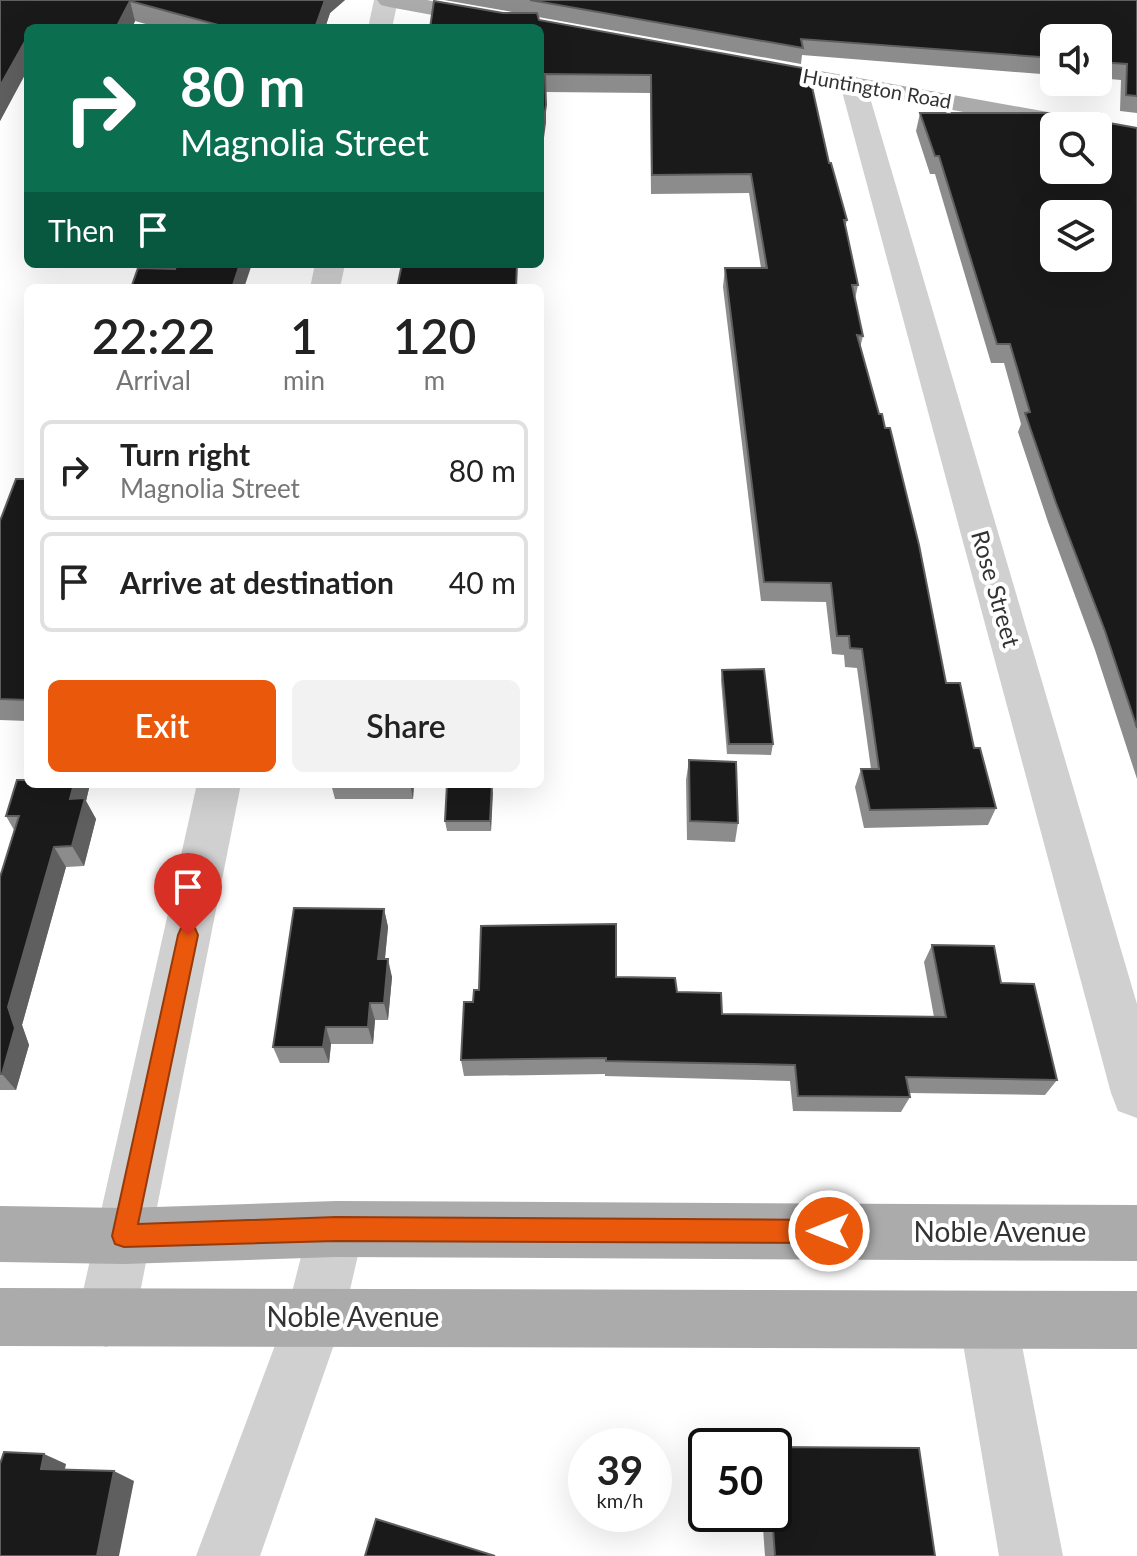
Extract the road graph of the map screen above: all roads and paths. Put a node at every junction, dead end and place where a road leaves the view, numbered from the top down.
1 (387, 0) edge
2 (512, 22) edge
3 (381, 24) edge
4 (729, 62) edge
5 (853, 84) junction
6 (1040, 118) edge
7 (218, 788) edge
8 (1137, 1093) edge
9 (336, 1229) junction
10 (1137, 1233) edge
11 (0, 1234) edge
12 (124, 1236) junction
13 (315, 1316) junction
14 (0, 1317) edge
15 (106, 1318) junction
16 (988, 1320) junction
17 (1137, 1320) edge
18 (228, 1556) edge
19 (1031, 1556) edge

1 - 2 main road
1 - 3 street
4 - 5 main road, Huntington Road
5 - 6 main road, Huntington Road
5 - 8 street, Rose Street
7 - 12 street
9 - 10 main road, Noble Avenue
9 - 12 main road, Noble Avenue
9 - 13 street
11 - 12 main road, Noble Avenue
12 - 15 street
13 - 15 main road, Noble Avenue
13 - 16 main road, Noble Avenue
13 - 18 street
14 - 15 main road, Noble Avenue
16 - 17 main road, Noble Avenue
16 - 19 street

